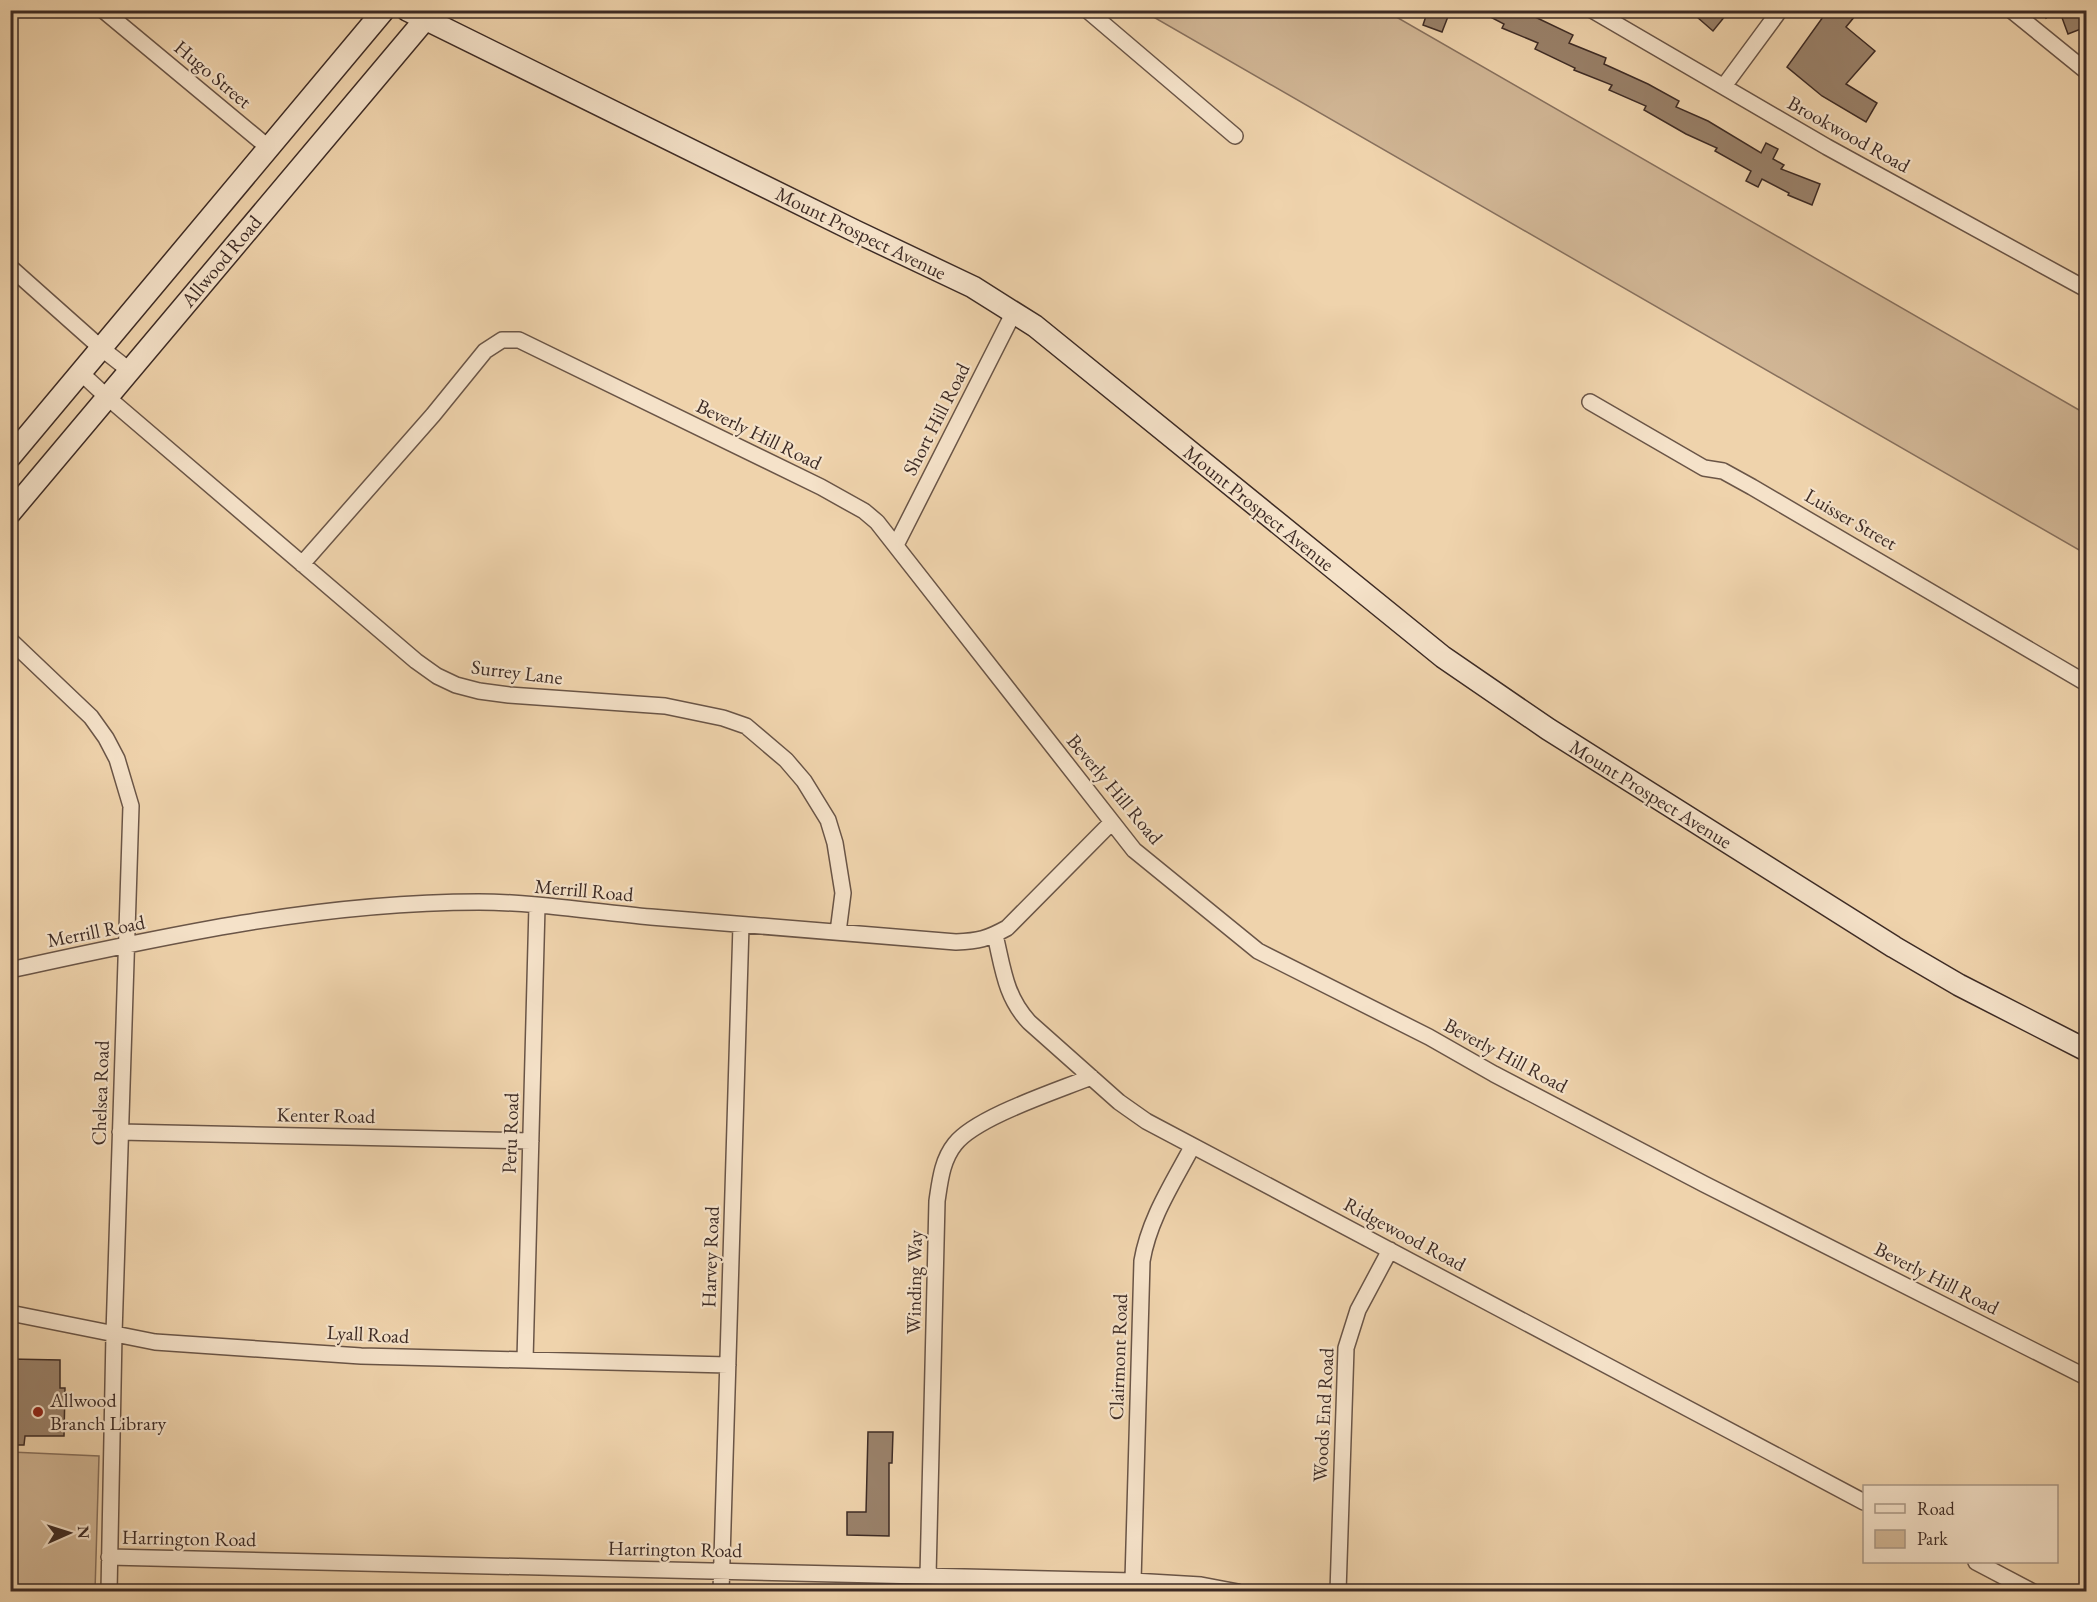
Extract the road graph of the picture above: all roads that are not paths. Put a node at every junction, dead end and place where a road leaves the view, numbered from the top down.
1 (384, 10) edge
2 (1087, 10) edge
3 (1592, 10) edge
4 (1780, 10) edge
5 (2011, 10) edge
6 (107, 12) edge
7 (422, 13) edge
8 (2086, 71) edge
9 (1724, 86) junction
10 (1235, 136) dead end
11 (269, 148) junction
12 (10, 267) edge
13 (2086, 289) edge
14 (1014, 312) junction
15 (101, 348) junction
16 (129, 370) junction
17 (81, 373) junction
18 (107, 397) junction
19 (1590, 402) dead end
20 (10, 458) edge
21 (10, 513) edge
22 (896, 545) junction
23 (302, 564) junction
24 (10, 640) edge
25 (2086, 683) edge
26 (1112, 822) junction
27 (537, 906) junction
28 (741, 925) junction
29 (838, 932) junction
30 (995, 935) junction
31 (125, 946) junction
32 (10, 970) edge
33 (2086, 1050) edge
34 (1091, 1077) junction
35 (120, 1132) junction
36 (531, 1141) junction
37 (1192, 1147) junction
38 (1390, 1250) junction
39 (10, 1312) edge
40 (114, 1334) junction
41 (525, 1360) junction
42 (728, 1365) junction
43 (2086, 1377) edge
44 (1863, 1501) edge
45 (109, 1557) junction
46 (1978, 1563) edge
47 (722, 1571) junction
48 (928, 1576) junction
49 (1133, 1581) junction
50 (109, 1592) edge
51 (721, 1592) edge
52 (1238, 1592) edge
53 (1338, 1592) edge
54 (2033, 1592) edge

1 - 11 street, Allwood Road
2 - 10 street
3 - 9 street, Brookwood Road
4 - 9 street
5 - 8 street
6 - 11 street, Hugo Street
7 - 14 street, Mount Prospect Avenue
7 - 16 street, Allwood Road
9 - 13 street, Brookwood Road
11 - 15 street, Allwood Road
12 - 15 street
14 - 22 street, Short Hill Road
14 - 33 street, Mount Prospect Avenue
15 - 16 street
15 - 17 street, Allwood Road
16 - 18 street, Allwood Road
17 - 18 street, Surrey Lane
17 - 20 street, Allwood Road
18 - 21 street, Allwood Road
18 - 23 street, Surrey Lane
19 - 25 street, Luisser Street
22 - 23 street, Beverly Hill Road
22 - 26 street, Beverly Hill Road
23 - 29 street, Surrey Lane
24 - 31 street, Chelsea Road
26 - 30 street, Merrill Road
26 - 43 street, Beverly Hill Road
27 - 28 street, Merrill Road
27 - 31 street, Merrill Road
27 - 36 street, Peru Road
28 - 29 street, Merrill Road
28 - 42 street, Harvey Road
29 - 30 street, Merrill Road
30 - 34 street, Ridgewood Road
31 - 32 street, Merrill Road
31 - 35 street, Chelsea Road
34 - 37 street, Ridgewood Road
34 - 48 street, Winding Way
35 - 36 street, Kenter Road
35 - 40 street, Chelsea Road
36 - 41 street, Peru Road
37 - 38 street, Ridgewood Road
37 - 49 street, Clairmont Road
38 - 44 street, Ridgewood Road
38 - 53 street, Woods End Road
39 - 40 street, Lyall Road
40 - 41 street, Lyall Road
40 - 45 street, Chelsea Road
41 - 42 street, Lyall Road
42 - 47 street, Harvey Road
45 - 47 street, Harrington Road
45 - 50 street, Chelsea Road
46 - 54 street
47 - 48 street, Harrington Road
47 - 51 street, Harvey Road
48 - 49 street, Harrington Road
49 - 52 street, Harrington Road

